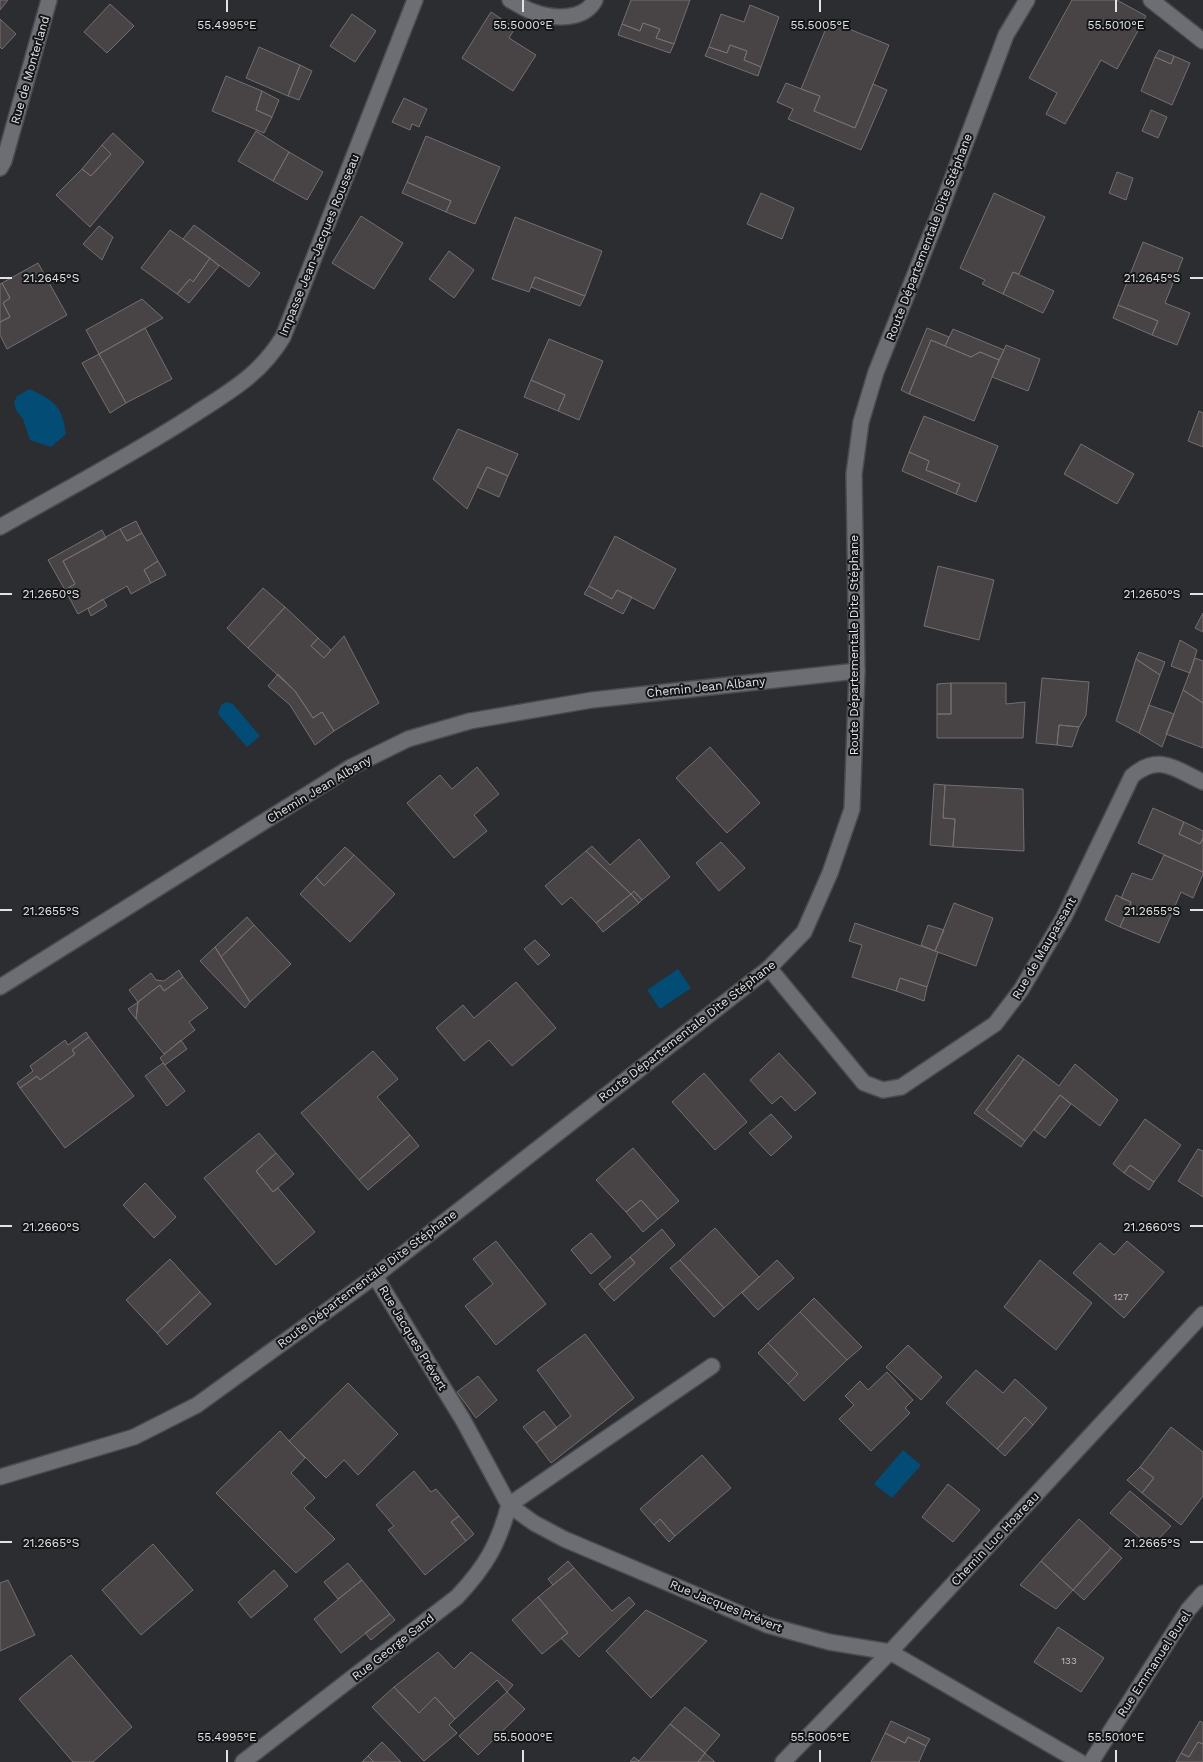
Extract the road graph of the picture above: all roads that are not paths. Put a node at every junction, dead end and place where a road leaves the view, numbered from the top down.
1 (49, 0) edge
2 (415, 0) edge
3 (510, 0) edge
4 (595, 0) edge
5 (1027, 0) edge
6 (1151, 0) edge
7 (1203, 41) edge
8 (0, 168) edge
9 (0, 527) edge
10 (856, 671) junction
11 (1203, 782) edge
12 (769, 968) junction
13 (0, 987) edge
14 (375, 1276) junction
15 (1203, 1314) edge
16 (712, 1366) dead end
17 (0, 1477) edge
18 (509, 1504) junction
19 (1203, 1593) edge
20 (890, 1652) junction
21 (243, 1762) edge
22 (783, 1762) edge
23 (1080, 1762) edge
24 (1091, 1762) edge

1 - 8 street, Rue de Monterland
2 - 9 street, Impasse Jean-Jacques Rousseau
3 - 4 street
5 - 10 street, Route Départementale Dite Stéphane
6 - 7 street
10 - 12 street, Route Départementale Dite Stéphane
10 - 13 street, Chemin Jean Albany
11 - 12 street, Rue de Maupassant
12 - 14 street, Route Départementale Dite Stéphane
14 - 17 street, Route Départementale Dite Stéphane
14 - 18 street, Rue Jacques Prévert
15 - 20 street, Chemin Luc Hoareau
16 - 18 street
18 - 20 street, Rue Jacques Prévert
18 - 21 street, Rue George Sand
19 - 24 street, Rue Emmanuel Burel
20 - 22 street, Chemin Luc Hoareau
20 - 23 street, Rue Jacques Prévert

